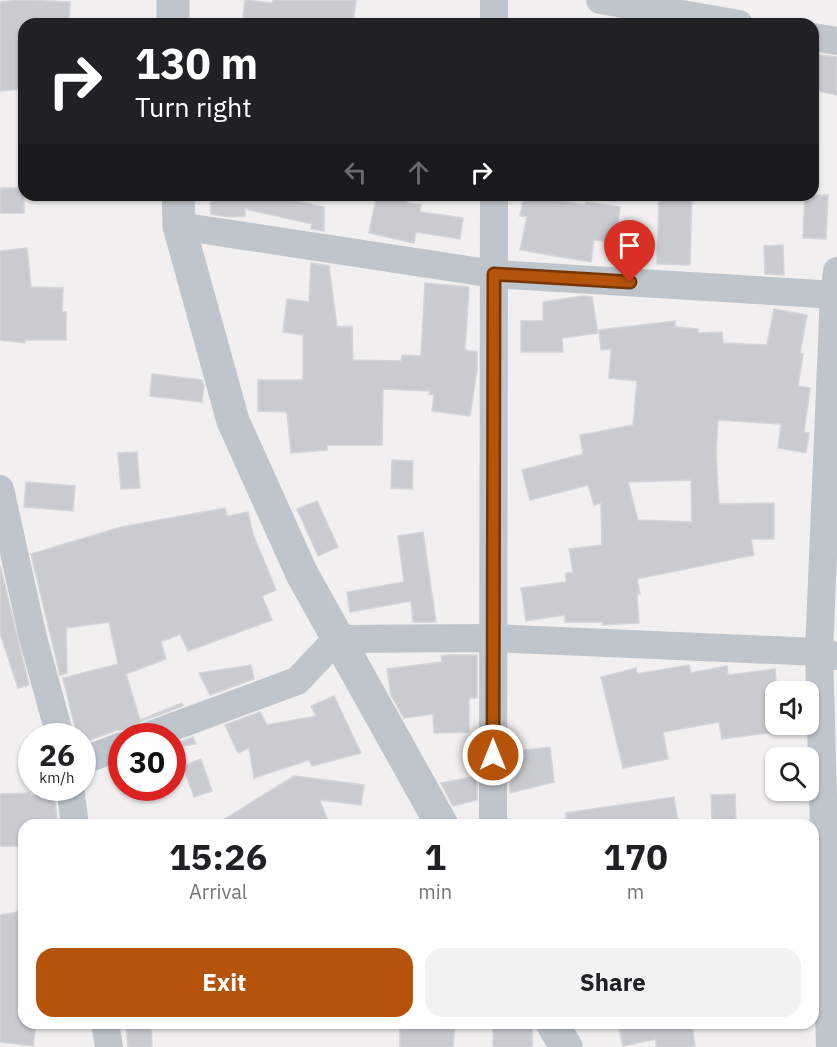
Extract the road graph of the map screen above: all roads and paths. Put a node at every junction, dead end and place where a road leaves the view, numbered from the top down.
1 (173, 0) edge
2 (494, 0) edge
3 (600, 0) edge
4 (699, 8) edge
5 (173, 18) edge
6 (494, 18) edge
7 (724, 18) edge
8 (819, 38) edge
9 (837, 41) edge
10 (494, 201) edge
11 (179, 210) edge
12 (494, 274) junction
13 (836, 287) edge
14 (0, 489) edge
15 (492, 638) junction
16 (337, 639) junction
17 (828, 654) edge
18 (56, 723) edge
19 (183, 723) edge
20 (72, 801) edge
21 (74, 819) edge
22 (439, 819) edge
23 (493, 819) edge
24 (825, 900) edge
25 (106, 1029) edge
26 (556, 1029) edge
27 (109, 1047) edge
28 (566, 1047) edge
29 (831, 1047) edge

1 - 5 street
2 - 6 street
3 - 4 street
4 - 7 street
8 - 9 street
10 - 12 street
11 - 12 street
11 - 16 street
12 - 13 street
12 - 15 street
13 - 17 street
14 - 18 street
15 - 16 street
15 - 17 street
15 - 23 street
16 - 19 street
16 - 22 street
17 - 24 street
20 - 21 street
24 - 29 street
25 - 27 street
26 - 28 street

